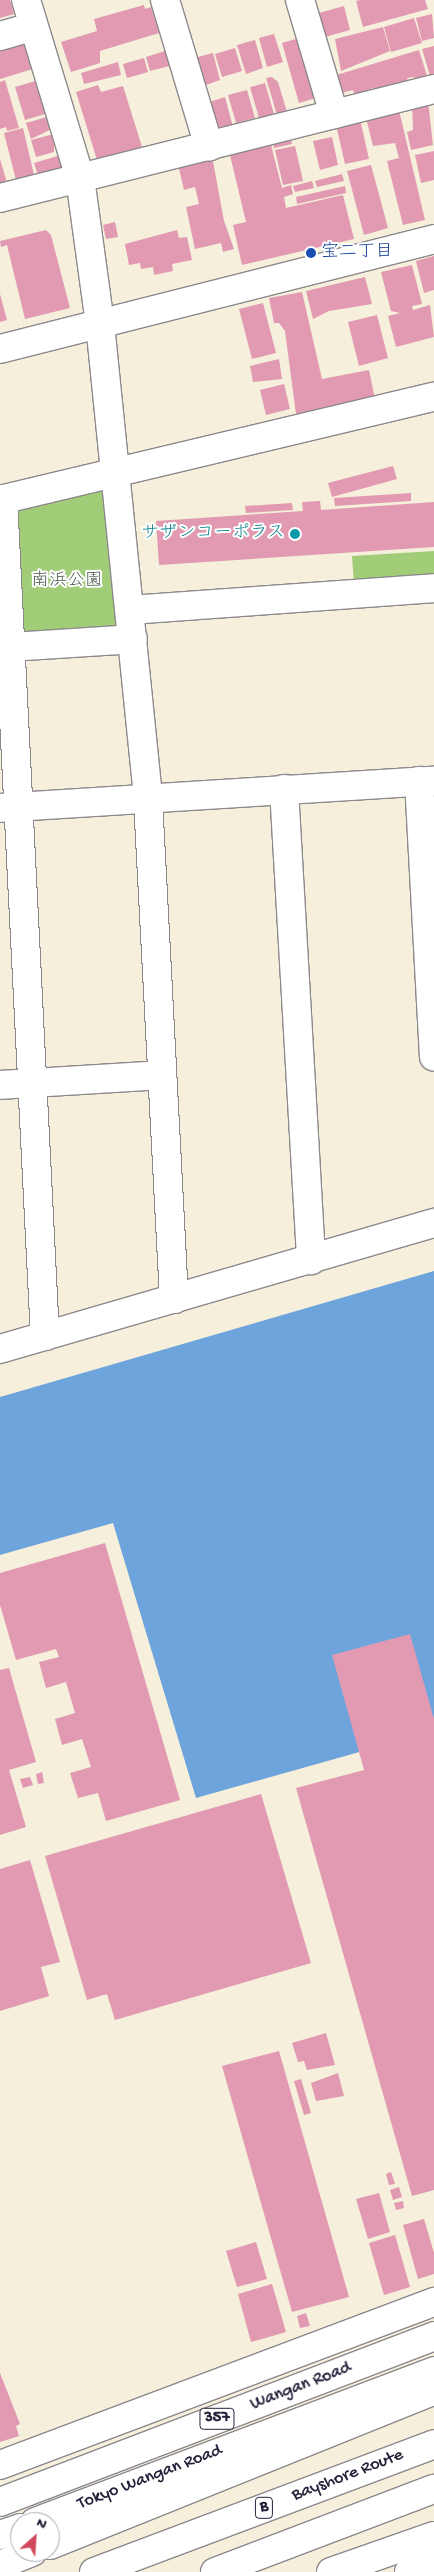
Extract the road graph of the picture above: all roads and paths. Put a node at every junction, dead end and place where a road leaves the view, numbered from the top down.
1 (26, 0) edge
2 (165, 0) edge
3 (300, 0) edge
4 (34, 26) junction
5 (0, 36) edge
6 (434, 90) edge
7 (334, 114) junction
8 (209, 147) junction
9 (80, 178) junction
10 (0, 198) edge
11 (434, 239) edge
12 (100, 324) junction
13 (0, 349) edge
14 (434, 397) edge
15 (116, 472) junction
16 (1, 500) edge
17 (434, 588) edge
18 (130, 610) junction
19 (133, 640) junction
20 (7, 659) edge
21 (427, 781) edge
22 (284, 790) junction
23 (148, 799) junction
24 (9, 808) edge
25 (434, 1057) edge
26 (162, 1074) junction
27 (32, 1083) junction
28 (0, 1085) edge
29 (434, 1223) edge
30 (311, 1260) junction
31 (174, 1299) junction
32 (45, 1336) junction
33 (0, 1349) edge
34 (434, 2302) edge
35 (434, 2336) edge
36 (434, 2371) edge
37 (434, 2391) edge
38 (434, 2444) edge
39 (0, 2465) edge
40 (434, 2489) edge
41 (0, 2502) edge
42 (60, 2513) edge
43 (434, 2536) edge
44 (60, 2541) edge
45 (434, 2563) edge
46 (94, 2572) edge
47 (215, 2572) edge
48 (331, 2572) edge
49 (410, 2572) edge

1 - 4 main road
2 - 8 main road
3 - 7 main road
4 - 5 main road
4 - 9 main road
6 - 7 main road
7 - 8 main road
8 - 9 main road
9 - 10 main road
9 - 12 main road
11 - 12 main road
12 - 13 main road
12 - 15 main road
14 - 15 main road
15 - 16 main road
15 - 18 main road
16 - 20 main road
17 - 18 main road
18 - 19 main road
19 - 20 main road
19 - 23 main road
20 - 24 main road
21 - 22 main road
21 - 25 main road
22 - 23 main road
22 - 30 main road
23 - 24 main road
23 - 26 main road
24 - 27 main road
26 - 27 main road
26 - 31 main road
27 - 28 main road
27 - 32 main road
29 - 30 main road
30 - 31 main road
31 - 32 main road
32 - 33 main road
34 - 39 main road
35 - 41 main road, Wangan Road / 357
36 - 42 main road, Tokyo Wangan Road / 357
37 - 44 main road
38 - 46 main road, Bayshore Route / B
40 - 47 main road
43 - 48 main road
45 - 49 main road

